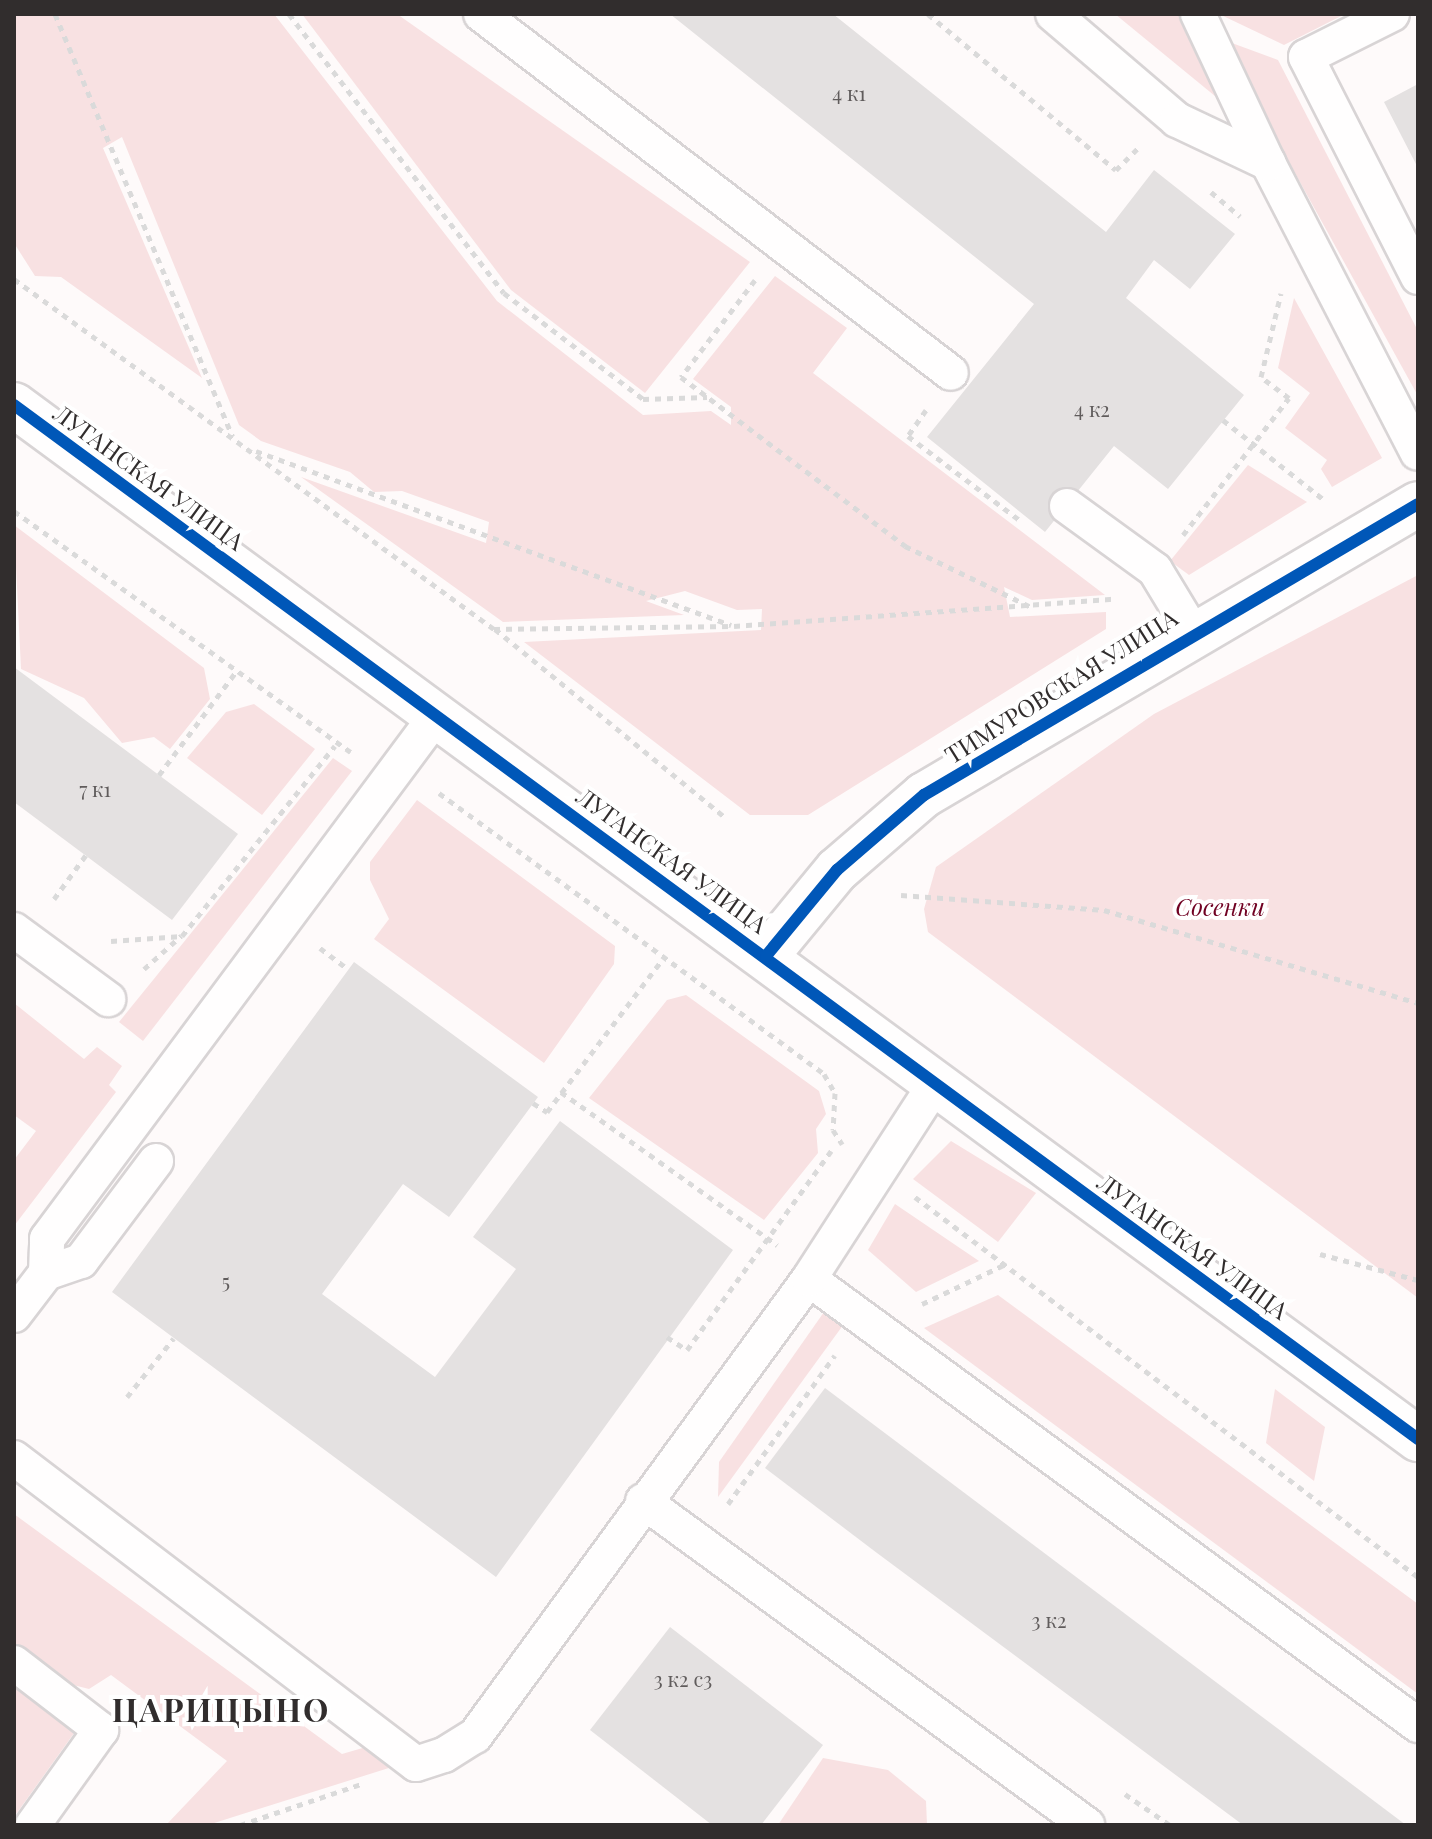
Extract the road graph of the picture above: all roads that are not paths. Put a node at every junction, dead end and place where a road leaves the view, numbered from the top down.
1 (481, 14) edge
2 (1053, 14) edge
3 (1198, 14) edge
4 (1392, 14) edge
5 (1268, 163) junction
6 (1418, 277) edge
7 (951, 373) road end
8 (14, 405) edge
9 (1418, 453) edge
10 (1418, 504) edge
11 (1067, 506) dead end
12 (1192, 631) junction
13 (436, 716) junction
14 (19, 933) edge
15 (766, 956) junction
16 (108, 999) dead end
17 (935, 1084) junction
18 (156, 1161) dead end
19 (46, 1273) junction
20 (812, 1275) junction
21 (14, 1315) edge
22 (1418, 1439) edge
23 (14, 1458) edge
24 (643, 1501) junction
25 (14, 1663) edge
26 (1418, 1725) edge
27 (33, 1825) edge
28 (1087, 1825) edge

1 - 7 lane
2 - 5 lane
3 - 5 lane
4 - 6 lane
5 - 9 lane
8 - 13 main road, ЛУГАНСКАЯ УЛИЦА
10 - 12 main road, ТИМУРОВСКАЯ УЛИЦА
11 - 12 lane
12 - 15 main road, ТИМУРОВСКАЯ УЛИЦА
13 - 15 main road, ЛУГАНСКАЯ УЛИЦА
13 - 19 lane
14 - 16 lane
15 - 17 main road, ЛУГАНСКАЯ УЛИЦА
17 - 20 lane
17 - 22 main road, ЛУГАНСКАЯ УЛИЦА
18 - 19 lane
19 - 21 lane
20 - 24 lane
20 - 26 lane
23 - 24 lane
24 - 28 lane
25 - 27 lane

